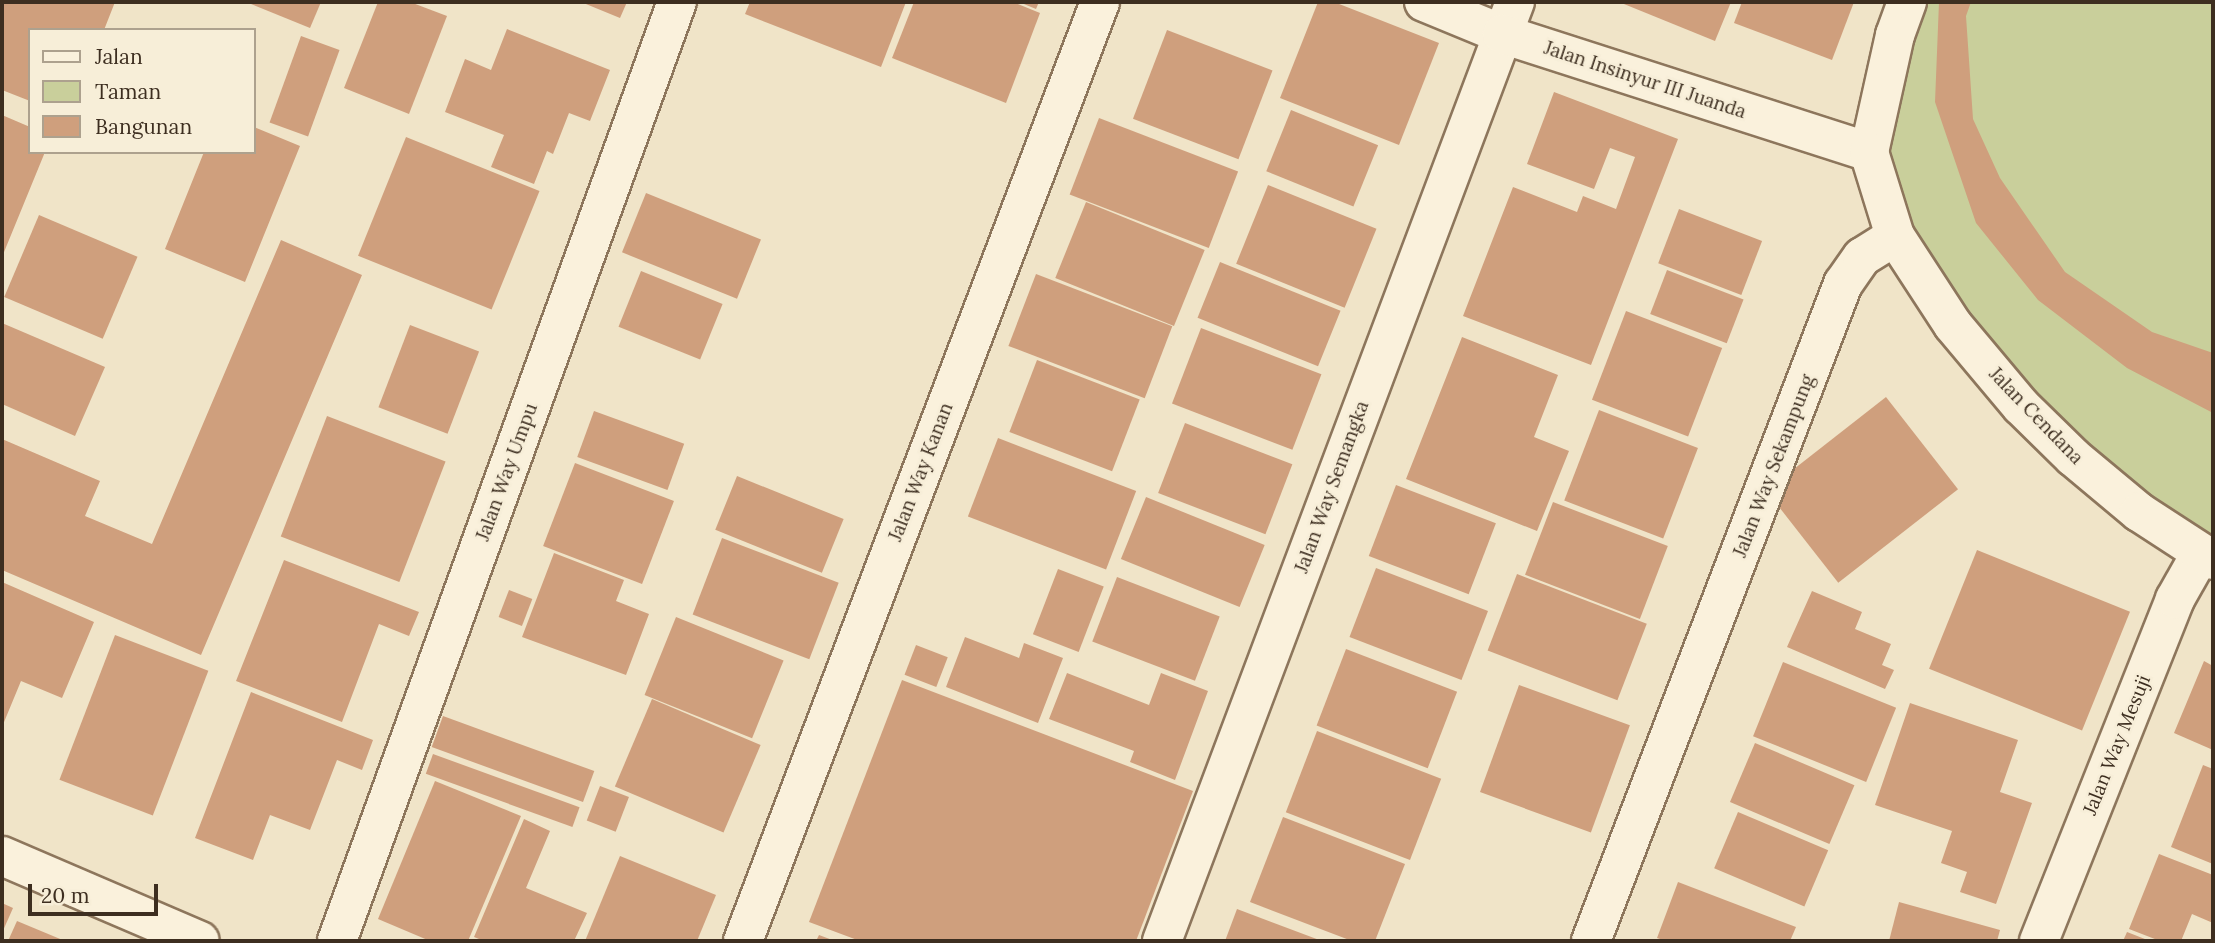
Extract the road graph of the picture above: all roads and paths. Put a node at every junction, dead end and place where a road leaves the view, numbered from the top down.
1 (677, 2) edge
2 (1100, 2) edge
3 (1424, 2) edge
4 (1907, 2) edge
5 (1509, 18) edge
6 (1869, 152) junction
7 (1895, 236) junction
8 (2207, 557) edge
9 (2, 856) edge
10 (200, 941) edge
11 (337, 941) edge
12 (743, 941) edge
13 (1162, 941) edge
14 (1591, 941) edge
15 (2039, 941) edge

1 - 11 street, Jalan Way Umpu
2 - 12 street, Jalan Way Kanan
3 - 5 street, Jalan Insinyur III Juanda
4 - 6 street
5 - 6 street, Jalan Insinyur III Juanda
5 - 13 street, Jalan Way Semangka
6 - 7 street
7 - 8 street, Jalan Cendana
7 - 14 street, Jalan Way Sekampung
8 - 15 street, Jalan Way Mesuji
9 - 10 street

